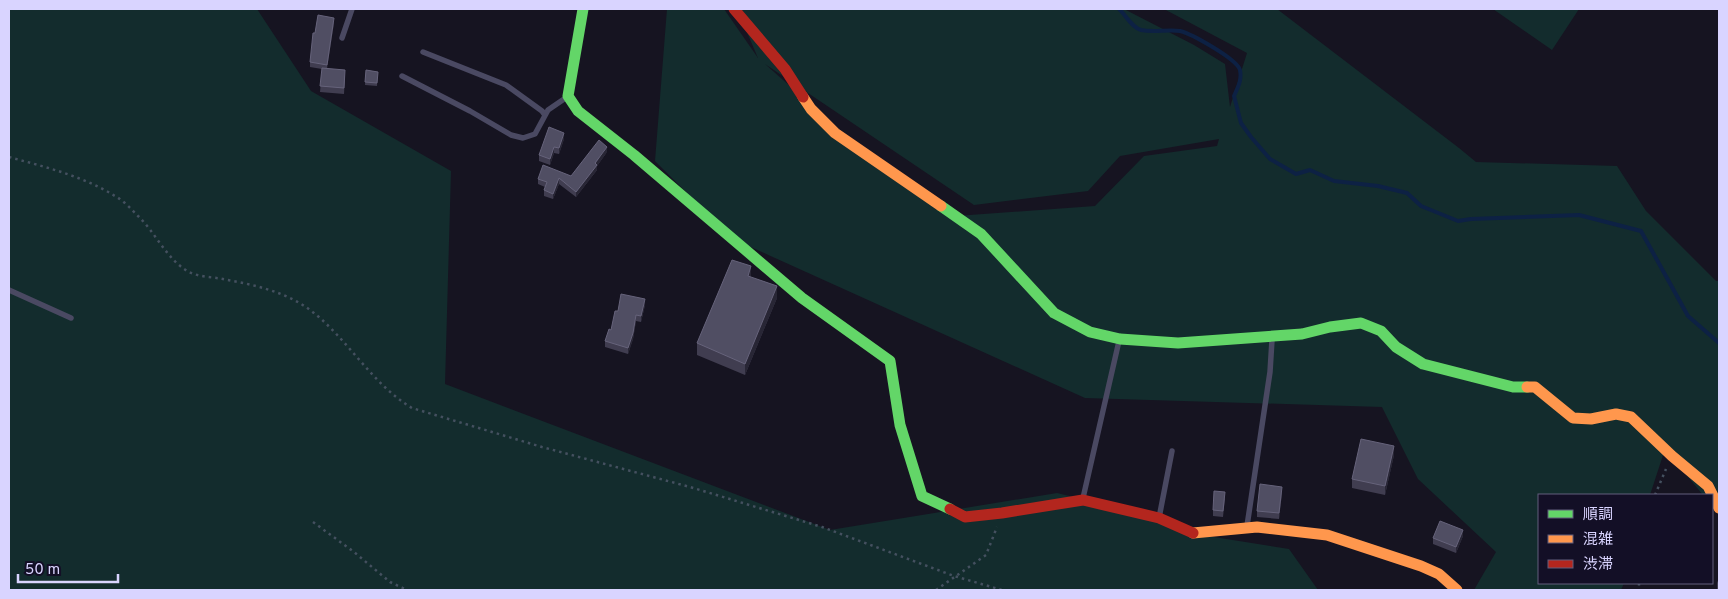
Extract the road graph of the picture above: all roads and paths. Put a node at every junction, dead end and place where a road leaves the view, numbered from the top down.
1 (352, 9) edge
2 (583, 9) edge
3 (734, 9) edge
4 (342, 38) dead end
5 (423, 52) dead end
6 (402, 76) dead end
7 (568, 96) junction
8 (545, 115) junction
9 (9, 157) edge
10 (9, 290) edge
11 (70, 318) dead end
12 (1272, 338) junction
13 (1120, 339) junction
14 (1172, 451) dead end
15 (1672, 456) junction
16 (1655, 494) edge
17 (1712, 494) edge
18 (1713, 496) edge
19 (1082, 500) junction
20 (1719, 508) edge
21 (1002, 513) junction
22 (1159, 518) junction
23 (313, 522) dead end
24 (1247, 528) junction
25 (954, 576) junction
26 (407, 590) edge
27 (936, 590) edge
28 (1002, 590) edge
29 (1457, 590) edge

1 - 4 lane
2 - 7 street
3 - 13 street
5 - 8 lane
6 - 8 lane
7 - 8 lane
7 - 21 street
9 - 25 path
10 - 11 lane
12 - 13 street
12 - 15 street
12 - 24 lane
13 - 19 lane
14 - 22 lane
15 - 16 path
15 - 17 street
18 - 20 street
19 - 21 street
19 - 22 street
21 - 25 path
22 - 24 street
23 - 26 path
24 - 29 street
25 - 27 path
25 - 28 path

